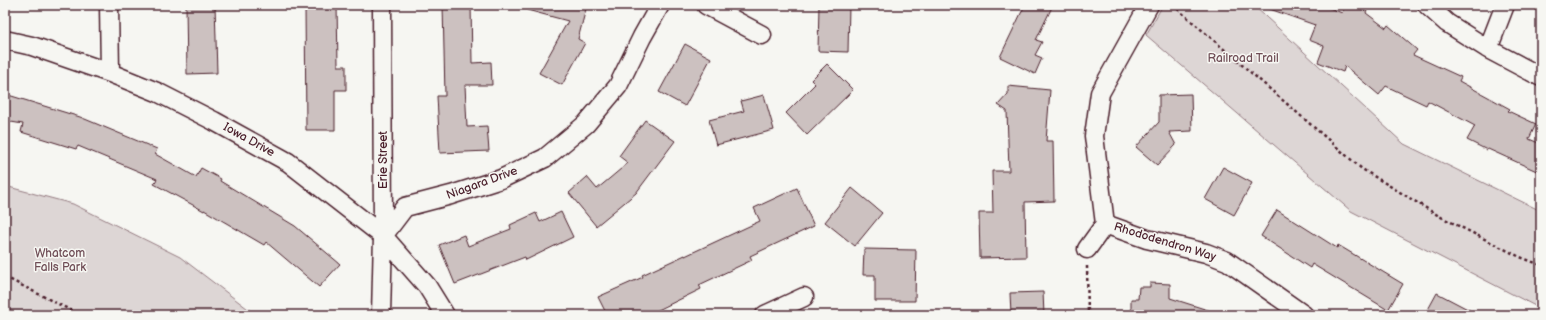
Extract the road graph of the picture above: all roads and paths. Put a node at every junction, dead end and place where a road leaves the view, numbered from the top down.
1 (109, 5) edge
2 (382, 5) edge
3 (660, 5) edge
4 (706, 5) edge
5 (1149, 5) edge
6 (1173, 5) edge
7 (1427, 5) edge
8 (1505, 5) edge
9 (762, 36) dead end
10 (5, 40) edge
11 (1488, 49) junction
12 (110, 73) junction
13 (1541, 77) edge
14 (1105, 224) junction
15 (383, 236) junction
16 (1087, 249) joint
17 (1541, 265) edge
18 (5, 277) edge
19 (804, 297) dead end
20 (80, 315) edge
21 (381, 315) edge
22 (445, 315) edge
23 (765, 315) edge
24 (1088, 315) edge
25 (1304, 315) edge

1 - 12 street
2 - 15 street, Erie Street
3 - 15 street, Niagara Drive
4 - 9 street
5 - 14 street, Rhododendron Way
6 - 17 path
7 - 11 street
8 - 11 street
10 - 12 street, Iowa Drive
11 - 13 street
12 - 15 street, Iowa Drive
14 - 16 street, Rhododendron Way
14 - 25 street, Rhododendron Way
15 - 21 street, Erie Street
15 - 22 street, Iowa Drive
16 - 24 path
18 - 20 path
19 - 23 street

